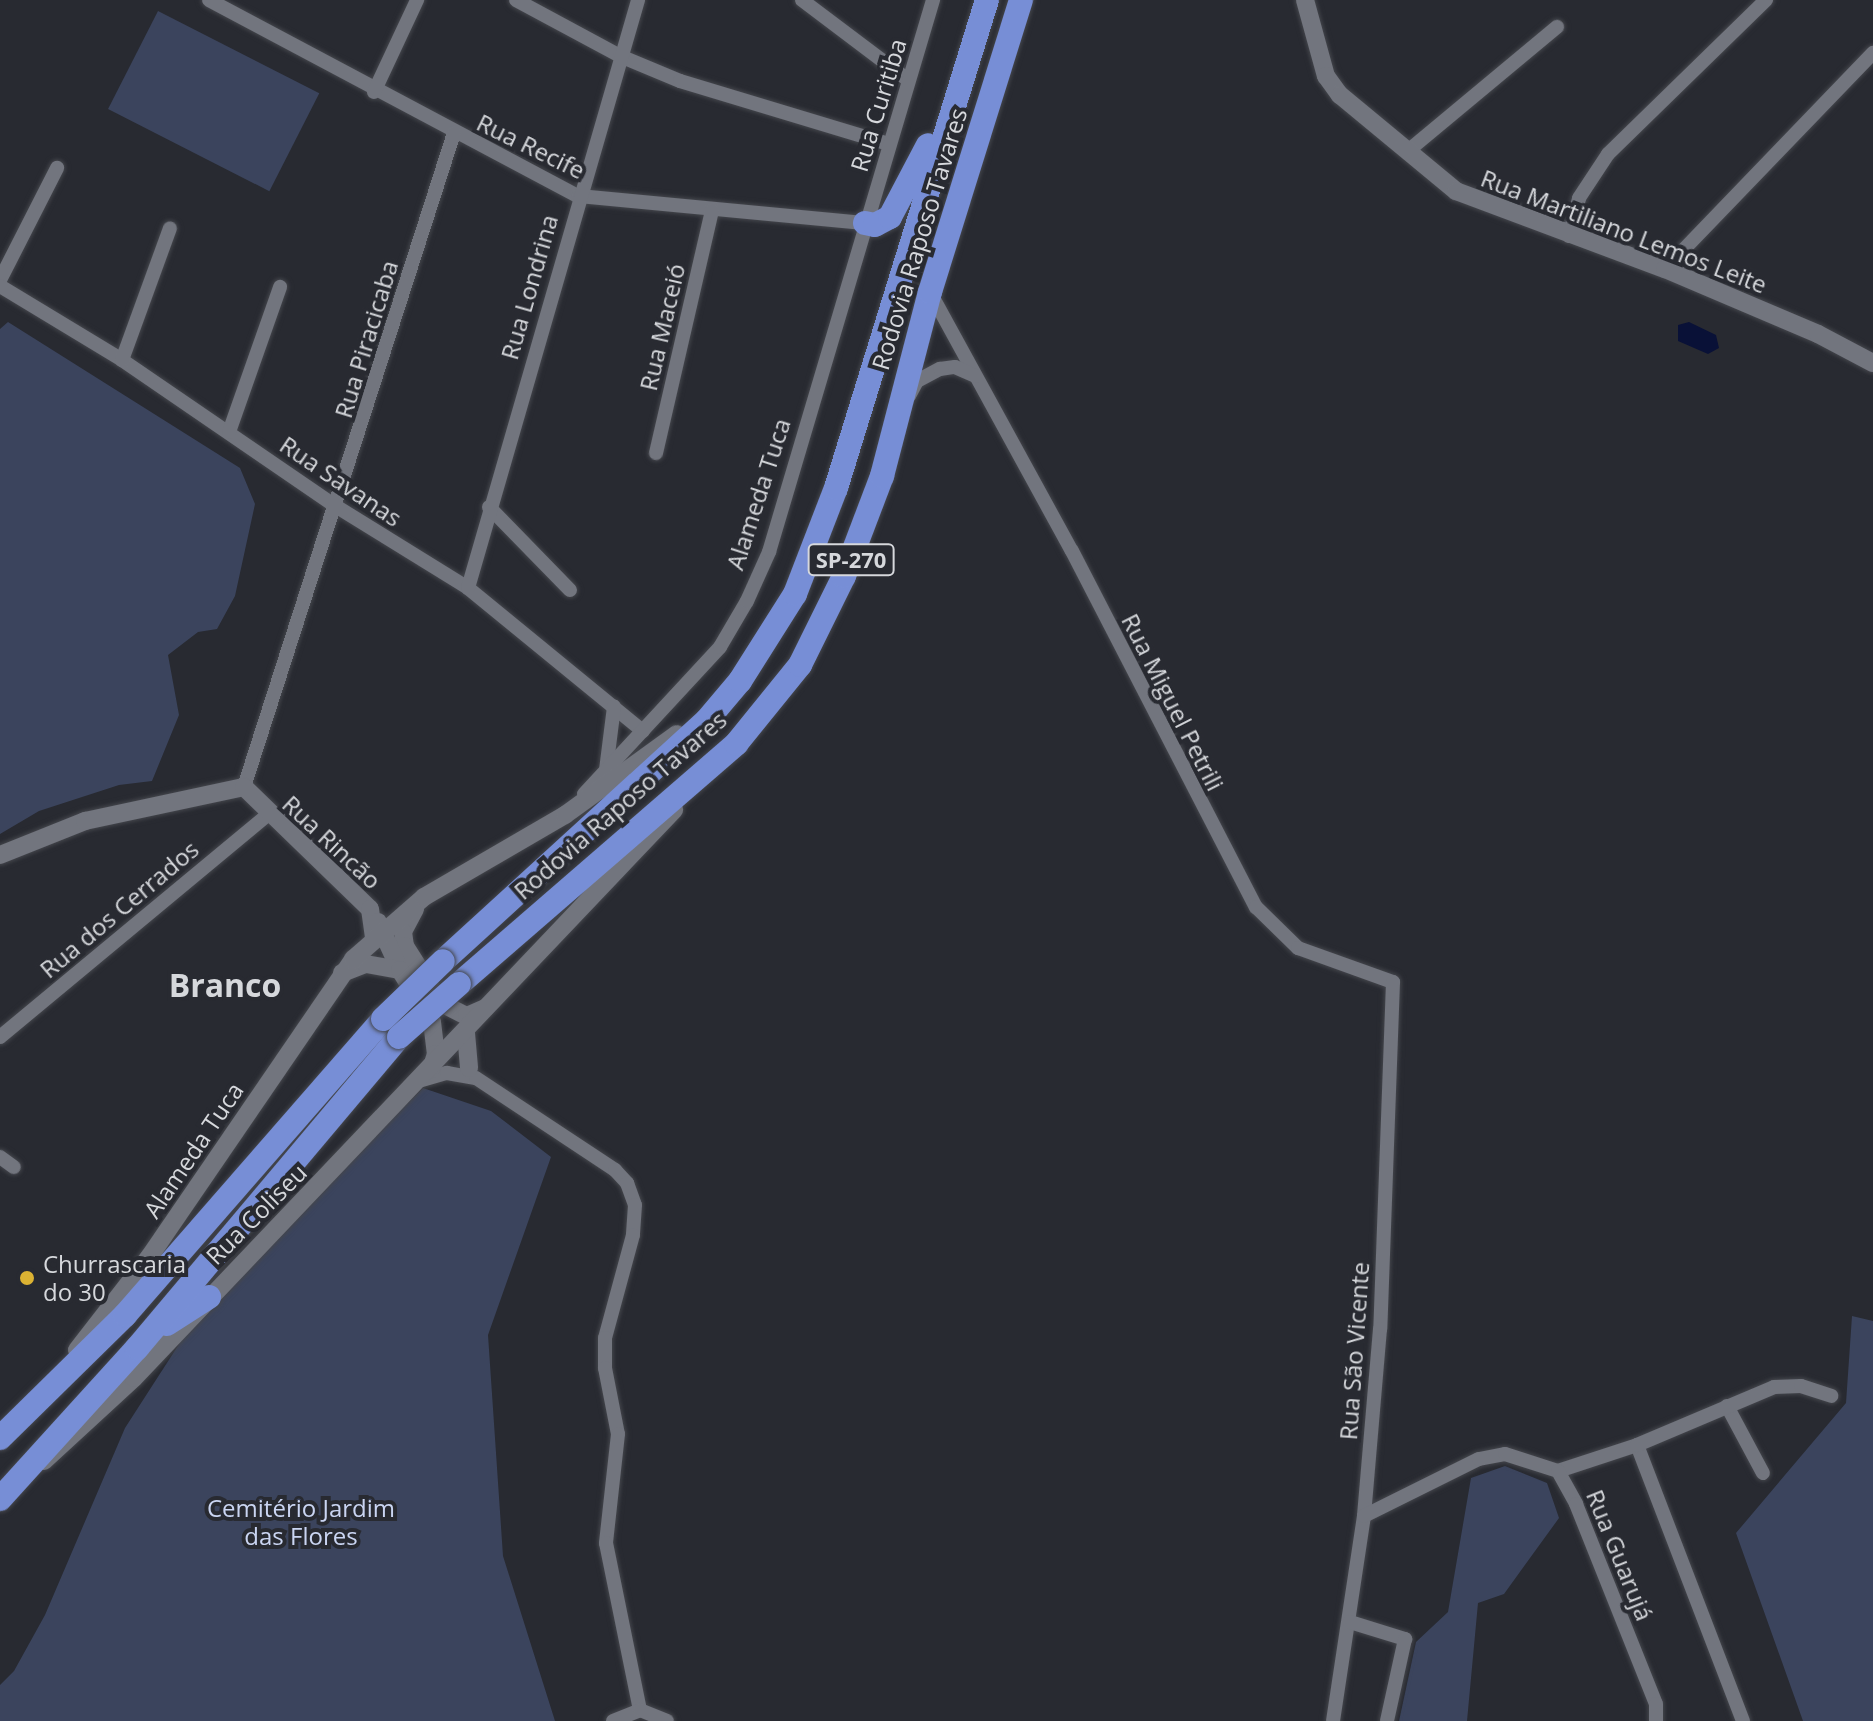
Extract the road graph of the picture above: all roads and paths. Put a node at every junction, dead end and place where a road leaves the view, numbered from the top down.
1 (209, 0) edge
2 (417, 0) edge
3 (516, 0) edge
4 (638, 0) edge
5 (802, 0) edge
6 (933, 0) edge
7 (987, 0) edge
8 (1021, 0) edge
9 (1305, 0) edge
10 (1766, 0) edge
11 (1557, 27) dead end
12 (1873, 53) edge
13 (620, 56) junction
14 (908, 80) junction
15 (374, 92) junction
16 (952, 105) junction
17 (454, 133) junction
18 (889, 144) junction
19 (1408, 151) junction
20 (57, 168) dead end
21 (578, 196) junction
22 (712, 210) junction
23 (865, 223) junction
24 (170, 228) dead end
25 (1569, 236) junction
26 (1665, 269) junction
27 (0, 283) edge
28 (280, 287) dead end
29 (930, 292) junction
30 (122, 360) junction
31 (1873, 363) edge
32 (975, 376) junction
33 (895, 416) junction
34 (229, 432) junction
35 (656, 453) dead end
36 (337, 507) junction
37 (489, 507) junction
38 (468, 588) junction
39 (570, 590) dead end
40 (740, 681) junction
41 (614, 707) junction
42 (643, 731) junction
43 (736, 744) junction
44 (605, 771) junction
45 (244, 787) junction
46 (267, 815) junction
47 (565, 815) junction
48 (0, 855) edge
49 (424, 897) junction
50 (370, 909) junction
51 (403, 914) junction
52 (378, 934) junction
53 (400, 970) junction
54 (342, 973) junction
55 (1393, 982) joint
56 (492, 1003) junction
57 (432, 1022) junction
58 (0, 1037) edge
59 (459, 1040) junction
60 (472, 1073) junction
61 (427, 1074) junction
62 (0, 1157) edge
63 (14, 1167) dead end
64 (209, 1297) junction
65 (148, 1336) junction
66 (1831, 1396) dead end
67 (41, 1397) junction
68 (1727, 1406) junction
69 (0, 1438) edge
70 (1637, 1445) junction
71 (1558, 1471) junction
72 (1763, 1473) dead end
73 (23, 1477) junction
74 (0, 1499) edge
75 (1364, 1516) junction
76 (1350, 1622) junction
77 (640, 1710) junction
78 (613, 1721) edge
79 (667, 1721) edge
80 (1333, 1721) edge
81 (1387, 1721) edge
82 (1656, 1721) edge
83 (1743, 1721) edge

1 - 15 street, Rua Recife
2 - 15 street
3 - 13 street
4 - 13 street, Rua Londrina
5 - 14 street
6 - 14 street, Rua Curitiba
7 - 16 highway, Rodovia Raposo Tavares / SP-270
8 - 29 highway, Rodovia Raposo Tavares / SP-270
9 - 19 street, Rua Martiliano Lemos Leite
10 - 25 street
11 - 19 street
12 - 26 street
13 - 18 street
13 - 21 street, Rua Londrina
14 - 18 street, Rua Curitiba
15 - 17 street, Rua Recife
16 - 23 highway
16 - 40 highway, Rodovia Raposo Tavares / SP-270
17 - 21 street, Rua Recife
17 - 36 street, Rua Piracicaba
18 - 23 street, Rua Curitiba
19 - 25 street, Rua Martiliano Lemos Leite
20 - 27 street
21 - 22 street, Rua Recife
21 - 37 street, Rua Londrina
22 - 23 street, Rua Recife
22 - 35 street, Rua Maceió
23 - 42 street, Alameda Tuca
24 - 30 street
25 - 26 street, Rua Martiliano Lemos Leite
26 - 31 street, Rua Martiliano Lemos Leite
27 - 30 street, Rua Savanas
28 - 34 street
29 - 32 street, Rua Miguel Petrili
29 - 33 highway, Rodovia Raposo Tavares / SP-270
30 - 34 street, Rua Savanas
32 - 33 street
32 - 55 street, Rua Miguel Petrili
33 - 43 highway, Rodovia Raposo Tavares / SP-270
34 - 36 street, Rua Savanas
36 - 38 street, Rua Savanas
36 - 45 street, Rua Piracicaba
37 - 38 street, Rua Londrina
37 - 39 street
38 - 41 street, Rua Savanas
40 - 47 street, Alameda Tuca
40 - 67 highway, Rodovia Raposo Tavares / SP-270, bridge
41 - 42 street, Rua Savanas
41 - 44 street
42 - 44 street, Alameda Tuca
43 - 56 street, Rua Coliseu
43 - 65 highway, Rodovia Raposo Tavares / SP-270, bridge
44 - 47 street, Alameda Tuca
45 - 46 street, Rua Rincão
45 - 48 street
46 - 50 street, Rua Rincão
46 - 58 street, Rua dos Cerrados
47 - 49 street, Alameda Tuca
49 - 51 street, Alameda Tuca
49 - 56 street
50 - 51 street
50 - 52 street
51 - 52 street, Alameda Tuca
52 - 53 street
52 - 54 street, Alameda Tuca
53 - 54 street
53 - 57 street
54 - 67 street, Alameda Tuca
55 - 75 street, Rua São Vicente
56 - 59 street, Rua Coliseu
57 - 59 street
57 - 61 street
59 - 60 street
59 - 61 street, Rua Coliseu
60 - 61 street
60 - 77 street
61 - 64 street, Rua Coliseu
62 - 63 street
64 - 65 highway
64 - 73 street, Rua Coliseu
65 - 73 highway, Rodovia Raposo Tavares / SP-270
66 - 68 street
67 - 69 highway, Rodovia Raposo Tavares / SP-270
68 - 70 street
68 - 72 street
70 - 71 street
70 - 83 street
71 - 75 street, Rua Guarujá
71 - 82 street, Rua Guarujá
73 - 74 highway, Rodovia Raposo Tavares / SP-270
75 - 76 street, Rua São Vicente
76 - 80 street, Rua São Vicente
76 - 81 street
77 - 78 street
77 - 79 street

